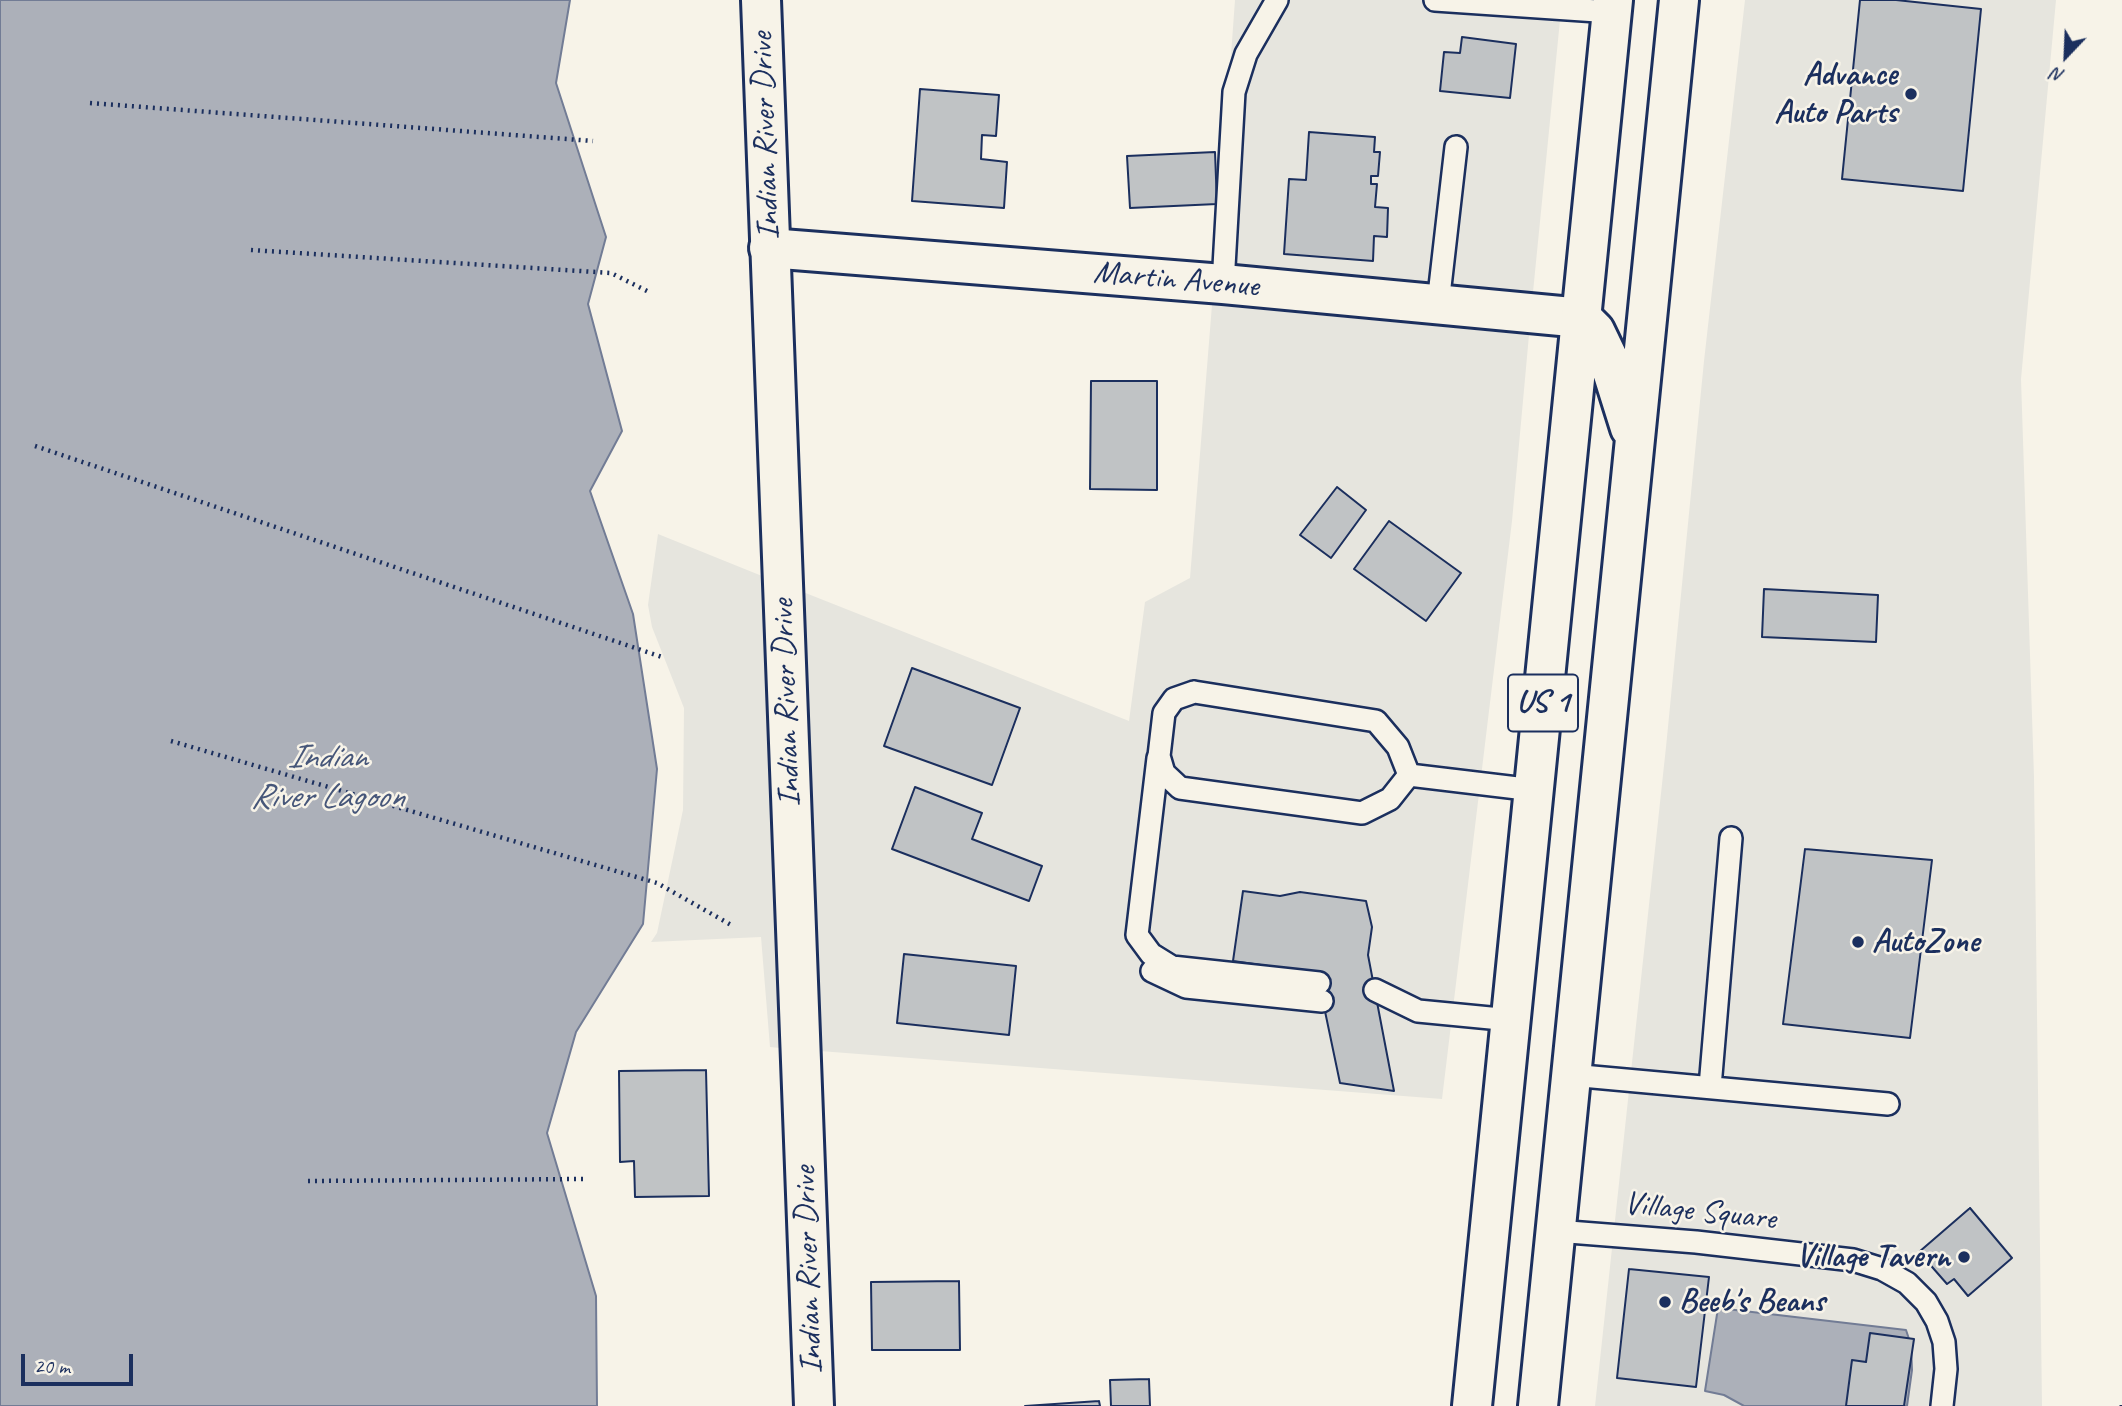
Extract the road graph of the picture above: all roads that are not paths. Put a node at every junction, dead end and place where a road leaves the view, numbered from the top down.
1 (761, 0) edge
2 (1277, 0) edge
3 (1435, 0) edge
4 (1679, 0) edge
5 (1613, 6) edge
6 (1456, 147) dead end
7 (769, 248) junction
8 (1223, 284) junction
9 (1438, 304) junction
10 (1582, 318) junction
11 (1635, 443) junction
12 (1158, 756) junction
13 (1409, 775) junction
14 (1534, 790) junction
15 (1731, 838) dead end
16 (1321, 992) dead end
17 (1376, 998) dead end
18 (1511, 1020) junction
19 (1571, 1075) junction
20 (1710, 1087) junction
21 (1888, 1104) dead end
22 (1556, 1231) junction
23 (814, 1406) edge
24 (1472, 1406) edge
25 (1538, 1406) edge
26 (1942, 1406) edge

1 - 7 main road, Indian River Drive
2 - 8 lane
3 - 5 lane
4 - 11 main road, US 1
5 - 10 main road, US 1
6 - 9 lane
7 - 8 main road, Martin Avenue
7 - 23 main road, Indian River Drive
8 - 9 main road, Martin Avenue
9 - 10 main road, Martin Avenue
10 - 11 main road
10 - 14 main road, US 1
11 - 19 main road, US 1
12 - 13 lane
12 - 13 lane
12 - 16 lane
13 - 14 lane
14 - 18 main road, US 1
15 - 20 lane
17 - 18 lane
18 - 24 main road, US 1
19 - 20 lane
19 - 22 main road, US 1
20 - 21 lane
22 - 25 main road, US 1
22 - 26 lane, Village Square

